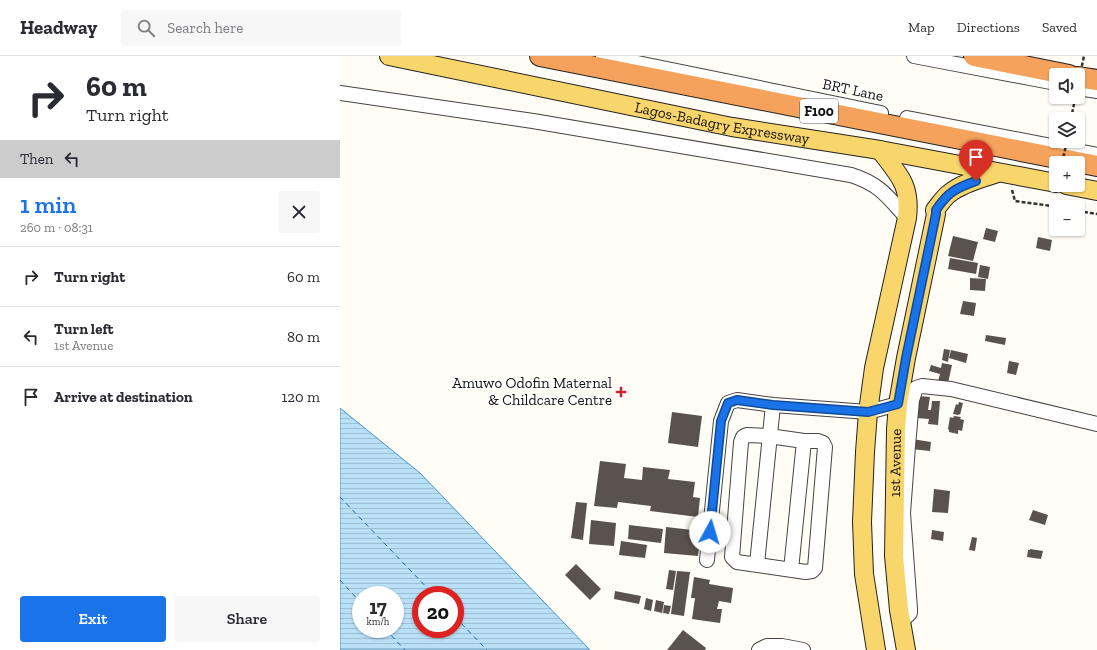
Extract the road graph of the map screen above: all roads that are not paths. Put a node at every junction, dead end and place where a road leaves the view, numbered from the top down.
1 (389, 56) edge
2 (540, 56) edge
3 (603, 56) edge
4 (914, 56) edge
5 (974, 56) edge
6 (1049, 71) edge
7 (1085, 78) edge
8 (1097, 80) edge
9 (1049, 82) edge
10 (1085, 89) edge
11 (1097, 91) edge
12 (340, 93) edge
13 (880, 150) junction
14 (1097, 155) edge
15 (1097, 166) edge
16 (998, 172) junction
17 (1049, 182) edge
18 (1085, 189) edge
19 (1097, 191) edge
20 (907, 218) junction
21 (898, 404) junction
22 (773, 405) junction
23 (868, 412) junction
24 (1097, 424) edge
25 (770, 436) junction
26 (804, 441) junction
27 (707, 560) dead end
28 (757, 564) junction
29 (791, 570) junction
30 (899, 610) junction
31 (759, 650) edge
32 (803, 650) edge
33 (876, 650) edge
34 (906, 650) edge

1 - 13 main road, Lagos-Badagry Expressway
2 - 15 highway, Lagos-Badagry Expressway / F100
3 - 14 street, BRT Lane
4 - 9 street
5 - 6 highway
7 - 8 highway
10 - 11 street
12 - 20 street
13 - 16 main road, Lagos-Badagry Expressway
13 - 20 main road, 1st Avenue
16 - 17 main road, Lagos-Badagry Expressway
16 - 21 main road, 1st Avenue
18 - 19 main road
20 - 23 main road, 1st Avenue
21 - 23 street
21 - 30 main road, 1st Avenue
22 - 23 street
22 - 25 street
22 - 27 street
23 - 33 main road, 1st Avenue
24 - 30 street
25 - 26 street
25 - 28 street
25 - 28 street
26 - 29 street
26 - 29 street
28 - 29 street
30 - 34 main road, 1st Avenue
31 - 32 street

